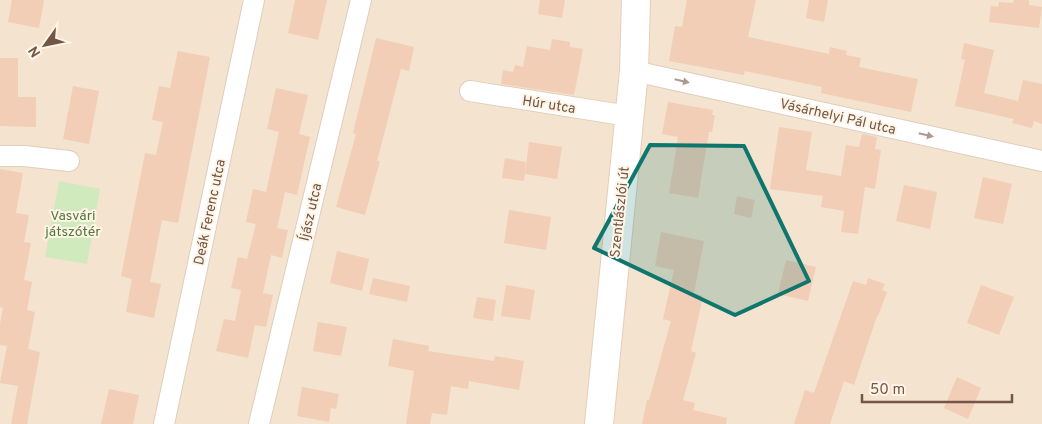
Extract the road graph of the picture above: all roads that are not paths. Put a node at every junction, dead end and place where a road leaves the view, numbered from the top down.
1 (254, 0) edge
2 (361, 0) edge
3 (636, 0) edge
4 (634, 70) junction
5 (470, 91) dead end
6 (629, 116) junction
7 (0, 156) edge
8 (69, 161) dead end
9 (1042, 161) edge
10 (164, 424) edge
11 (259, 424) edge
12 (599, 424) edge

1 - 10 street, Deák Ferenc utca
2 - 11 street, Íjász utca
3 - 4 main road, Szentlászlói út
4 - 6 main road, Szentlászlói út
4 -> 9 street, Vásárhelyi Pál utca
5 - 6 street, Húr utca
6 - 12 main road, Szentlászlói út
7 - 8 street

